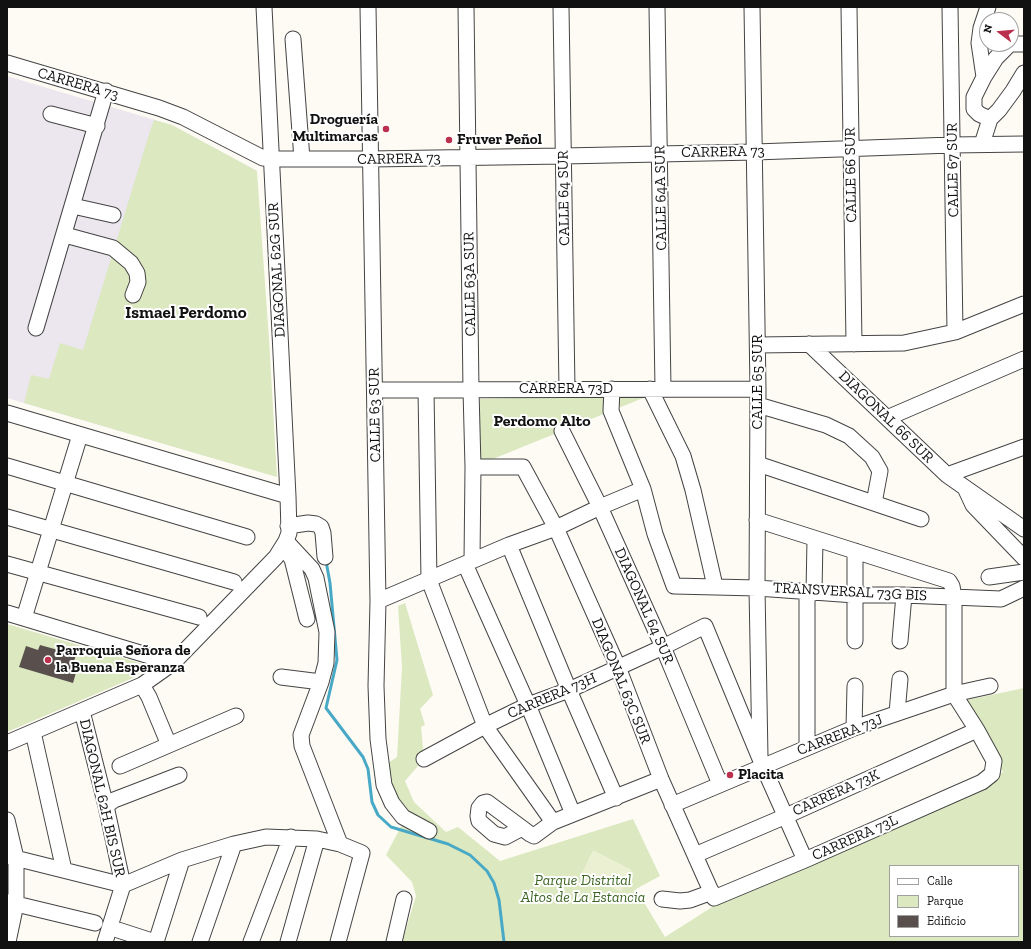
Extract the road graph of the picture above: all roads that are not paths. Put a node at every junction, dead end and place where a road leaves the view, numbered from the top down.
1 (264, 7) edge
2 (368, 7) edge
3 (466, 7) edge
4 (561, 7) edge
5 (657, 7) edge
6 (752, 7) edge
7 (849, 7) edge
8 (950, 7) edge
9 (988, 7) edge
10 (293, 39) dead end
11 (1002, 52) edge
12 (7, 63) edge
13 (1024, 73) edge
14 (984, 77) junction
15 (106, 91) junction
16 (51, 114) dead end
17 (990, 119) junction
18 (96, 126) junction
19 (982, 144) junction
20 (1024, 144) edge
21 (952, 145) junction
22 (851, 148) junction
23 (755, 152) junction
24 (660, 154) junction
25 (563, 156) junction
26 (469, 158) junction
27 (302, 159) junction
28 (272, 160) junction
29 (370, 160) junction
30 (73, 206) junction
31 (113, 215) dead end
32 (65, 235) junction
33 (133, 295) dead end
34 (1023, 306) edge
35 (36, 328) dead end
36 (955, 332) junction
37 (809, 344) junction
38 (854, 344) junction
39 (758, 345) junction
40 (1024, 359) edge
41 (612, 389) junction
42 (657, 389) junction
43 (758, 389) junction
44 (374, 390) junction
45 (426, 390) junction
46 (471, 390) junction
47 (567, 390) junction
48 (758, 405) junction
49 (7, 413) edge
50 (887, 418) junction
51 (562, 431) dead end
52 (80, 435) junction
53 (1024, 447) edge
54 (758, 464) junction
55 (7, 466) edge
56 (473, 467) junction
57 (947, 475) junction
58 (65, 483) junction
59 (965, 487) junction
60 (643, 489) junction
61 (288, 496) junction
62 (874, 503) junction
63 (600, 507) junction
64 (7, 517) edge
65 (921, 519) dead end
66 (757, 520) junction
67 (556, 528) junction
68 (1024, 529) edge
69 (51, 530) junction
70 (247, 537) dead end
71 (286, 537) junction
72 (815, 539) junction
73 (509, 545) junction
74 (855, 552) junction
75 (325, 557) dead end
76 (1024, 558) edge
77 (468, 563) junction
78 (7, 564) edge
79 (37, 572) junction
80 (1024, 572) edge
81 (988, 577) dead end
82 (429, 580) junction
83 (234, 582) dead end
84 (714, 586) junction
85 (757, 588) junction
86 (1024, 588) edge
87 (811, 593) junction
88 (904, 595) junction
89 (855, 596) junction
90 (954, 597) junction
91 (378, 601) junction
92 (7, 613) edge
93 (199, 617) dead end
94 (24, 618) junction
95 (307, 618) dead end
96 (855, 641) dead end
97 (900, 641) dead end
98 (663, 647) junction
99 (173, 663) junction
100 (618, 667) junction
101 (280, 677) dead end
102 (900, 679) dead end
103 (321, 682) junction
104 (142, 685) junction
105 (855, 686) dead end
106 (990, 686) dead end
107 (569, 690) junction
108 (954, 694) junction
109 (528, 705) junction
110 (82, 711) junction
111 (897, 713) junction
112 (236, 716) dead end
113 (485, 726) junction
114 (854, 728) junction
115 (977, 730) junction
116 (33, 732) junction
117 (7, 743) edge
118 (169, 745) junction
119 (806, 748) junction
120 (424, 759) dead end
121 (762, 762) junction
122 (120, 766) dead end
123 (179, 775) dead end
124 (661, 779) junction
125 (720, 784) junction
126 (616, 798) junction
127 (672, 805) junction
128 (106, 806) junction
129 (573, 814) junction
130 (786, 816) junction
131 (7, 820) edge
132 (553, 822) junction
133 (522, 828) dead end
134 (429, 831) dead end
135 (291, 837) junction
136 (317, 839) junction
137 (234, 844) junction
138 (340, 844) junction
139 (695, 856) junction
140 (12, 857) edge
141 (182, 860) junction
142 (805, 860) junction
143 (64, 870) junction
144 (123, 885) junction
145 (713, 895) junction
146 (404, 899) dead end
147 (662, 899) dead end
148 (12, 903) edge
149 (95, 923) dead end
150 (118, 930) dead end
151 (8, 942) edge
152 (105, 942) edge
153 (156, 942) edge
154 (200, 942) edge
155 (251, 942) edge
156 (288, 942) edge
157 (338, 942) edge
158 (394, 942) edge

1 - 28 street, DIAGONAL 62G SUR
2 - 29 street, CALLE 63 SUR
3 - 26 street, CALLE 63A SUR
4 - 25 street, CALLE 64 SUR
5 - 24 street, CALLE 64A SUR
6 - 23 street, CALLE 65 SUR
7 - 22 street, CALLE 66 SUR
8 - 21 street, CALLE 67 SUR
9 - 14 street
10 - 27 street
11 - 14 street
12 - 15 street, CARRERA 73
13 - 17 street
14 - 17 street
15 - 18 street
15 - 28 street, CARRERA 73
16 - 18 street
17 - 19 street
18 - 30 street
19 - 20 street, CARRERA 73
19 - 21 street, CARRERA 73
21 - 22 street, CARRERA 73
21 - 36 street, CALLE 67 SUR
22 - 23 street, CARRERA 73
22 - 38 street, CALLE 66 SUR
23 - 24 street, CARRERA 73
23 - 39 street, CALLE 65 SUR
24 - 25 street, CARRERA 73
24 - 42 street, CALLE 64A SUR
25 - 26 street, CARRERA 73
25 - 47 street, CALLE 64 SUR
26 - 29 street, CARRERA 73
26 - 46 street, CALLE 63A SUR
27 - 28 street, CARRERA 73
27 - 29 street, CARRERA 73
28 - 61 street, DIAGONAL 62G SUR
29 - 44 street, CALLE 63 SUR
30 - 31 street
30 - 32 street
32 - 33 street
32 - 35 street
34 - 36 street
36 - 38 street
37 - 38 street
37 - 39 street
37 - 50 street, DIAGONAL 66 SUR
39 - 43 street, CALLE 65 SUR
40 - 50 street
41 - 42 street, CARRERA 73D
41 - 47 street, CARRERA 73D
41 - 60 street
42 - 43 street, CARRERA 73D
42 - 84 street
43 - 48 street, CALLE 65 SUR
44 - 45 street, CARRERA 73D
44 - 91 street, CALLE 63 SUR
45 - 46 street, CARRERA 73D
45 - 82 street
46 - 47 street, CARRERA 73D
46 - 56 street, CALLE 63A SUR
48 - 54 street, CALLE 65 SUR
48 - 62 street
49 - 52 street
50 - 57 street, DIAGONAL 66 SUR
51 - 63 street, DIAGONAL 64 SUR
52 - 58 street
52 - 61 street
53 - 57 street
54 - 62 street
54 - 66 street, CALLE 65 SUR
55 - 58 street
56 - 67 street, DIAGONAL 63C SUR
56 - 77 street, CALLE 63A SUR
57 - 59 street, DIAGONAL 66 SUR
58 - 69 street
58 - 70 street
59 - 68 street, DIAGONAL 66 SUR
59 - 76 street
60 - 63 street
60 - 84 street, TRANSVERSAL 73G BIS
61 - 71 street, DIAGONAL 62G SUR
62 - 65 street
63 - 67 street
63 - 98 street, DIAGONAL 64 SUR
64 - 69 street
66 - 72 street
66 - 85 street, CALLE 65 SUR
67 - 73 street
67 - 100 street, DIAGONAL 63C SUR
69 - 79 street
69 - 83 street
71 - 75 street
71 - 95 street
71 - 99 street
71 - 103 street
72 - 74 street
72 - 87 street
73 - 77 street
73 - 107 street
74 - 89 street
74 - 90 street
77 - 82 street
77 - 109 street
78 - 79 street
79 - 93 street
79 - 94 street
80 - 81 street
82 - 91 street
82 - 113 street
84 - 85 street, TRANSVERSAL 73G BIS
85 - 87 street, TRANSVERSAL 73G BIS
85 - 121 street, CALLE 65 SUR
86 - 90 street, TRANSVERSAL 73G BIS
87 - 89 street, TRANSVERSAL 73G BIS
87 - 119 street
88 - 89 street, TRANSVERSAL 73G BIS
88 - 90 street, TRANSVERSAL 73G BIS
88 - 97 street
89 - 96 street
90 - 108 street
91 - 134 street, CALLE 63 SUR
92 - 94 street
94 - 99 street
98 - 100 street, CARRERA 73H
98 - 121 street, CARRERA 73H
98 - 125 street, DIAGONAL 64 SUR
99 - 104 street
100 - 107 street, CARRERA 73H
100 - 124 street, DIAGONAL 63C SUR
101 - 103 street
102 - 111 street
103 - 138 street
104 - 110 street
104 - 118 street
105 - 114 street
106 - 108 street, CARRERA 73J
107 - 109 street, CARRERA 73H
107 - 126 street
108 - 111 street, CARRERA 73J
108 - 115 street
109 - 113 street, CARRERA 73H
109 - 129 street
110 - 116 street
110 - 128 street, DIAGONAL 62H BIS SUR
111 - 114 street, CARRERA 73J
112 - 118 street
113 - 120 street, CARRERA 73H
113 - 132 street
114 - 119 street, CARRERA 73J
115 - 130 street, CARRERA 73K
115 - 142 street, CARRERA 73L
116 - 117 street
116 - 143 street
118 - 122 street
119 - 121 street, CARRERA 73J
121 - 125 street, CARRERA 73J
121 - 130 street
123 - 128 street
124 - 126 street
124 - 127 street, DIAGONAL 63C SUR
125 - 127 street, CARRERA 73J
126 - 129 street
127 - 139 street, DIAGONAL 63C SUR
128 - 144 street, DIAGONAL 62H BIS SUR
129 - 132 street
130 - 139 street, CARRERA 73K
130 - 142 street
131 - 140 street
132 - 133 street
135 - 136 street
135 - 137 street
135 - 155 street
136 - 138 street
136 - 156 street
137 - 141 street
137 - 154 street
138 - 157 street
139 - 145 street, DIAGONAL 63C SUR
140 - 143 street
140 - 148 street
141 - 144 street
141 - 153 street
142 - 145 street, CARRERA 73L
143 - 144 street
144 - 152 street
145 - 147 street, CARRERA 73L
146 - 158 street
148 - 149 street
148 - 151 street
150 - 153 street

